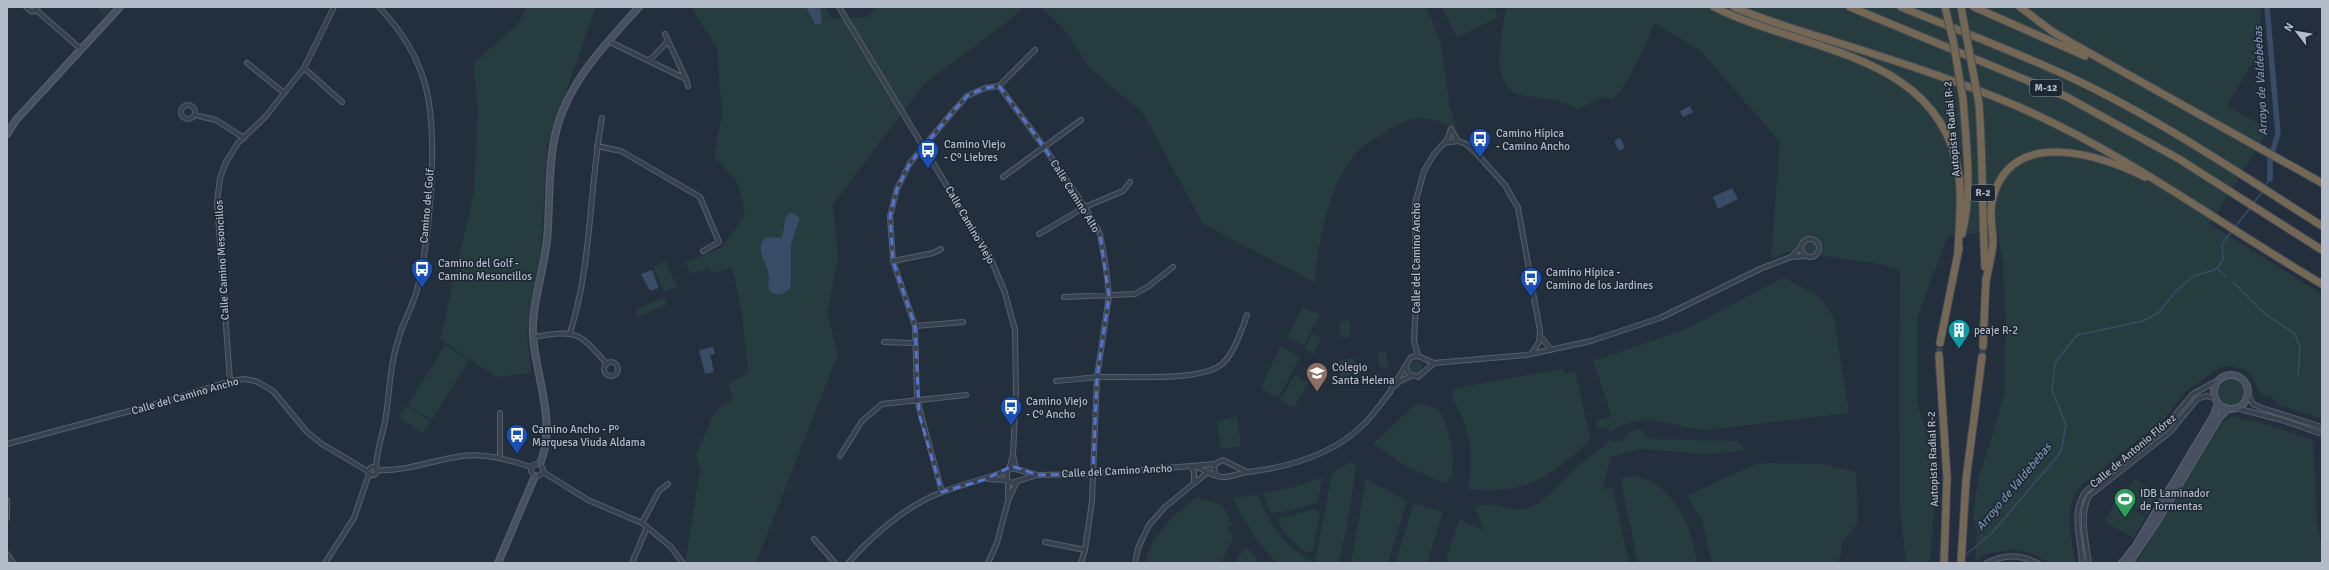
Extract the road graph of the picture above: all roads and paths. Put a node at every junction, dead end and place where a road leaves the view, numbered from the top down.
1 (26, 7) edge
2 (120, 7) edge
3 (334, 7) edge
4 (379, 7) edge
5 (639, 7) edge
6 (839, 7) edge
7 (1714, 7) edge
8 (1734, 7) edge
9 (1746, 7) edge
10 (1850, 7) edge
11 (1900, 7) edge
12 (1945, 7) edge
13 (1962, 7) edge
14 (1974, 7) edge
15 (2020, 7) edge
16 (37, 8) edge
17 (1807, 33) junction
18 (665, 34) dead end
19 (608, 41) junction
20 (668, 41) junction
21 (81, 49) junction
22 (1035, 50) dead end
23 (649, 61) junction
24 (247, 64) dead end
25 (304, 68) junction
26 (686, 79) junction
27 (688, 86) dead end
28 (999, 86) junction
29 (284, 93) junction
30 (2160, 94) junction
31 (342, 102) dead end
32 (195, 114) dead end
33 (602, 118) dead end
34 (1081, 120) dead end
35 (9, 125) edge
36 (7, 134) edge
37 (244, 138) junction
38 (1458, 141) junction
39 (1444, 143) junction
40 (597, 146) junction
41 (924, 146) junction
42 (1044, 147) junction
43 (1003, 177) dead end
44 (1130, 182) dead end
45 (2322, 183) edge
46 (2174, 191) junction
47 (1085, 207) junction
48 (2322, 226) edge
49 (1039, 234) dead end
50 (1801, 247) junction
51 (940, 249) dead end
52 (2321, 249) edge
53 (703, 251) dead end
54 (1958, 252) junction
55 (1791, 256) junction
56 (1804, 256) junction
57 (894, 261) junction
58 (1173, 267) dead end
59 (1986, 282) junction
60 (2322, 284) edge
61 (1109, 296) junction
62 (1064, 297) dead end
63 (1248, 315) dead end
64 (963, 322) dead end
65 (915, 326) junction
66 (570, 333) junction
67 (533, 337) junction
68 (1541, 337) junction
69 (884, 342) dead end
70 (915, 343) junction
71 (1940, 343) tunnel mouth
72 (1983, 346) tunnel mouth
73 (1551, 350) junction
74 (1532, 353) junction
75 (1939, 355) tunnel mouth
76 (1418, 356) junction
77 (1982, 358) tunnel mouth
78 (1424, 360) junction
79 (1434, 363) junction
80 (606, 364) dead end
81 (1405, 365) junction
82 (1426, 370) junction
83 (1411, 376) junction
84 (1097, 377) junction
85 (230, 381) junction
86 (1056, 381) dead end
87 (2218, 381) junction
88 (1389, 393) junction
89 (966, 395) dead end
90 (2248, 395) junction
91 (917, 400) junction
92 (2216, 400) junction
93 (2236, 408) junction
94 (2228, 409) junction
95 (500, 413) dead end
96 (2322, 427) edge
97 (2322, 434) edge
98 (7, 444) edge
99 (1013, 455) junction
100 (840, 456) dead end
101 (500, 457) junction
102 (540, 464) junction
103 (1215, 464) junction
104 (1230, 464) junction
105 (531, 467) junction
106 (1190, 467) junction
107 (1196, 467) junction
108 (1008, 470) junction
109 (1017, 470) junction
110 (372, 471) junction
111 (543, 472) junction
112 (1208, 472) junction
113 (1248, 472) junction
114 (1093, 474) junction
115 (1216, 474) junction
116 (1037, 475) junction
117 (1229, 475) junction
118 (535, 476) junction
119 (986, 479) junction
120 (1007, 481) junction
121 (1018, 481) junction
122 (1194, 481) junction
123 (668, 484) dead end
124 (942, 492) junction
125 (7, 500) edge
126 (1008, 501) junction
127 (7, 518) edge
128 (642, 523) junction
129 (647, 527) junction
130 (814, 539) dead end
131 (1046, 542) dead end
132 (1086, 550) junction
133 (7, 554) edge
134 (13, 563) edge
135 (325, 563) edge
136 (498, 563) edge
137 (632, 563) edge
138 (683, 563) edge
139 (835, 563) edge
140 (848, 563) edge
141 (988, 563) edge
142 (1081, 563) edge
143 (1136, 563) edge
144 (1944, 563) edge
145 (1961, 563) edge
146 (1987, 563) edge
147 (2037, 563) edge
148 (2082, 563) edge
149 (2089, 563) edge
150 (2122, 563) edge
151 (2129, 563) edge

1 - 16 street
2 - 21 street
3 - 25 street, Calle Camino Mesoncillos
4 - 110 street, Camino del Golf
5 - 19 street
6 - 41 street, Calle Camino Viejo
7 - 54 highway
8 - 17 highway
9 - 17 highway
10 - 52 highway, M-12
11 - 48 highway, M-12
12 - 54 highway, Autopista Radial R-2 / R-2, bridge
13 - 59 highway, R-2, bridge
14 - 30 highway
15 - 30 highway
16 - 21 street
17 - 46 highway
18 - 20 street
19 - 23 street
19 - 67 street
20 - 23 street
20 - 26 street
21 - 35 street
22 - 28 street
23 - 26 street
24 - 29 street
25 - 29 street, Calle Camino Mesoncillos
25 - 31 street
26 - 27 street
28 - 41 street
28 - 42 street, Calle Camino Alto
29 - 37 street, Calle Camino Mesoncillos
30 - 45 highway
32 - 37 street
33 - 40 street
34 - 42 street
35 - 36 street
37 - 85 street, Calle Camino Mesoncillos
38 - 39 street
38 - 39 street, Calle del Camino Ancho
38 - 68 street
39 - 76 street, Calle del Camino Ancho
40 - 53 street
40 - 66 street
41 - 57 street
41 - 99 street, Calle Camino Viejo
42 - 43 street
42 - 47 street, Calle Camino Alto
44 - 47 street
46 - 59 highway
46 - 60 highway
47 - 49 street
47 - 61 street, Calle Camino Alto
50 - 55 street
50 - 56 street
50 - 56 street
51 - 57 street
54 - 71 highway, Autopista Radial R-2 / R-2
55 - 56 street
55 - 73 street
57 - 65 street
58 - 61 street
59 - 72 highway, R-2
61 - 62 street
61 - 84 street, Calle Camino Alto
63 - 84 street
64 - 65 street
65 - 70 street
66 - 67 street
66 - 80 street
67 - 102 street
68 - 73 street
68 - 74 street
69 - 70 street
70 - 91 street
73 - 74 street
74 - 79 street
75 - 144 highway, Autopista Radial R-2
76 - 78 street
76 - 81 street
77 - 145 highway
78 - 79 street
78 - 82 street
79 - 82 street
81 - 83 street
81 - 88 street
82 - 83 street
83 - 88 street
84 - 86 street
84 - 114 street, Calle Camino Alto
85 - 98 street, Calle del Camino Ancho
85 - 110 street, Calle del Camino Ancho
87 - 90 street
87 - 92 street
87 - 148 street, Calle de Antonio Flórez
88 - 113 street
89 - 91 street
90 - 93 street
90 - 96 street
91 - 100 street
91 - 124 street
92 - 94 street
92 - 149 street, Calle de Antonio Flórez
92 - 150 street
93 - 94 street
93 - 97 street
94 - 151 street
95 - 101 street
99 - 108 street, Calle Camino Viejo
99 - 109 street
101 - 105 street
101 - 110 street
102 - 105 street
102 - 111 street
103 - 104 street
103 - 107 street, Calle del Camino Ancho
103 - 115 street
104 - 113 street
104 - 117 street
105 - 118 street
106 - 107 street, Calle del Camino Ancho
106 - 114 street, Calle del Camino Ancho
106 - 122 street
107 - 112 street, Calle del Camino Ancho
108 - 109 street
108 - 119 street
108 - 120 street
109 - 116 street, Calle del Camino Ancho
109 - 121 street
110 - 135 street
111 - 118 street
111 - 128 street
112 - 115 street, Calle del Camino Ancho
112 - 122 street
113 - 117 street
114 - 116 street, Calle del Camino Ancho
114 - 132 street, Calle Camino Alto
115 - 117 street
116 - 121 street, Calle del Camino Ancho
118 - 136 street
119 - 120 street
119 - 124 street
120 - 121 street
120 - 126 street
121 - 126 street
122 - 143 street
123 - 128 street
124 - 140 street
125 - 127 street
126 - 141 street
128 - 129 street
129 - 137 street
129 - 138 street
130 - 139 street
131 - 132 street
132 - 142 street, Calle Camino Alto
133 - 134 street
146 - 147 street

